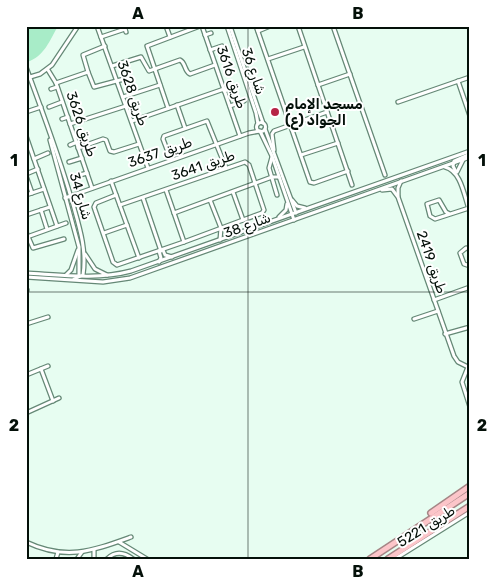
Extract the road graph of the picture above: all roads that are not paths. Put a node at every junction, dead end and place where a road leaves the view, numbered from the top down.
1 (78, 26) edge
2 (97, 26) edge
3 (166, 26) edge
4 (201, 26) edge
5 (228, 26) edge
6 (270, 26) edge
7 (298, 26) edge
8 (334, 26) edge
9 (257, 28) edge
10 (125, 29) edge
11 (211, 33) dead end
12 (205, 35) junction
13 (101, 37) junction
14 (170, 37) junction
15 (105, 46) junction
16 (222, 46) dead end
17 (304, 47) junction
18 (210, 50) junction
19 (268, 59) junction
20 (215, 65) junction
21 (112, 66) junction
22 (26, 67) edge
23 (154, 69) junction
24 (48, 70) junction
25 (88, 72) junction
26 (350, 74) junction
27 (30, 77) junction
28 (470, 77) edge
29 (124, 79) dead end
30 (117, 81) junction
31 (458, 81) junction
32 (57, 85) junction
33 (160, 85) junction
34 (318, 85) junction
35 (51, 89) dead end
36 (230, 89) dead end
37 (224, 90) junction
38 (122, 97) junction
39 (244, 101) dead end
40 (62, 102) junction
41 (398, 102) dead end
42 (177, 105) junction
43 (126, 106) junction
44 (230, 106) junction
45 (41, 107) junction
46 (49, 107) dead end
47 (168, 108) junction
48 (26, 112) edge
49 (327, 112) junction
50 (470, 116) edge
51 (68, 117) junction
52 (62, 119) dead end
53 (46, 120) junction
54 (132, 121) junction
55 (263, 122) junction
56 (70, 124) junction
57 (257, 124) junction
58 (291, 125) junction
59 (185, 128) junction
60 (265, 130) junction
61 (260, 131) junction
62 (249, 133) junction
63 (26, 136) edge
64 (240, 136) junction
65 (76, 142) junction
66 (338, 143) junction
67 (139, 144) junction
68 (217, 144) junction
69 (70, 145) dead end
70 (78, 148) junction
71 (31, 150) junction
72 (26, 152) edge
73 (48, 153) dead end
74 (470, 154) edge
75 (273, 155) junction
76 (301, 155) junction
77 (34, 158) junction
78 (82, 158) junction
79 (464, 159) junction
80 (171, 160) junction
81 (69, 162) dead end
82 (454, 163) junction
83 (148, 168) junction
84 (226, 168) junction
85 (442, 168) junction
86 (38, 169) junction
87 (420, 169) junction
88 (348, 171) junction
89 (87, 172) junction
90 (26, 175) edge
91 (80, 175) dead end
92 (385, 175) dead end
93 (457, 175) junction
94 (272, 177) junction
95 (279, 177) junction
96 (111, 181) junction
97 (401, 181) junction
98 (255, 183) junction
99 (393, 184) junction
100 (352, 185) dead end
101 (92, 188) junction
102 (44, 189) junction
103 (166, 190) junction
104 (233, 192) junction
105 (32, 193) junction
106 (277, 194) dead end
107 (366, 194) junction
108 (26, 195) edge
109 (70, 195) junction
110 (116, 195) junction
111 (64, 197) junction
112 (398, 197) junction
113 (143, 198) junction
114 (288, 198) junction
115 (210, 200) junction
116 (120, 205) junction
117 (50, 207) junction
118 (308, 208) junction
119 (469, 209) edge
120 (41, 210) junction
121 (174, 213) junction
122 (293, 213) junction
123 (450, 214) junction
124 (26, 215) edge
125 (277, 219) junction
126 (295, 219) junction
127 (243, 220) junction
128 (66, 223) dead end
129 (127, 225) junction
130 (57, 226) junction
131 (221, 228) junction
132 (47, 229) junction
133 (26, 232) edge
134 (104, 233) junction
135 (27, 236) edge
136 (64, 239) dead end
137 (220, 240) junction
138 (184, 242) junction
139 (79, 247) junction
140 (470, 249) edge
141 (161, 251) junction
142 (85, 254) junction
143 (173, 257) junction
144 (139, 258) junction
145 (159, 262) junction
146 (470, 266) edge
147 (26, 273) edge
148 (65, 275) junction
149 (80, 276) junction
150 (110, 276) junction
151 (26, 277) edge
152 (56, 280) junction
153 (83, 281) junction
154 (470, 287) edge
155 (434, 300) junction
156 (438, 311) junction
157 (48, 317) dead end
158 (414, 319) dead end
159 (26, 324) edge
160 (470, 327) edge
161 (446, 334) junction
162 (48, 366) dead end
163 (469, 368) edge
164 (41, 369) junction
165 (26, 375) edge
166 (59, 398) dead end
167 (53, 401) junction
168 (470, 407) edge
169 (26, 413) edge
170 (470, 486) edge
171 (470, 493) edge
172 (470, 506) edge
173 (470, 512) edge
174 (131, 537) dead end
175 (26, 542) edge
176 (118, 542) junction
177 (94, 550) junction
178 (381, 551) junction
179 (58, 552) junction
180 (82, 552) junction
181 (56, 559) edge
182 (76, 559) edge
183 (94, 559) edge
184 (107, 559) edge
185 (133, 559) edge
186 (147, 559) edge
187 (370, 559) edge
188 (388, 559) edge
189 (395, 559) edge

1 - 24 street
2 - 13 street, طريق 3628
3 - 14 street
4 - 12 street, طريق 3616
4 - 14 street
5 - 55 street, شارع 36
5 - 57 street, شارع 36
6 - 9 street
7 - 17 street
8 - 26 street
9 - 19 street
10 - 13 street
11 - 12 street
12 - 18 street, طريق 3616
13 - 15 street, طريق 3628
14 - 23 street
15 - 21 street, طريق 3628
15 - 25 street
16 - 18 street
17 - 19 street
17 - 34 street
18 - 20 street, طريق 3616
19 - 58 street
20 - 23 street
20 - 37 street, طريق 3616
21 - 23 street
21 - 30 street, طريق 3628
22 - 27 street, شارع 34
23 - 33 street
24 - 27 street
24 - 32 street, طريق 3626
25 - 30 street
25 - 32 street
26 - 34 street
26 - 92 street
27 - 45 street, شارع 34
28 - 31 street
29 - 30 street
30 - 38 street, طريق 3628
31 - 41 street
31 - 50 street
32 - 35 street
32 - 40 street, طريق 3626
33 - 38 street
33 - 47 street
34 - 49 street
36 - 37 street
37 - 42 street
37 - 44 street, طريق 3616
38 - 43 street, طريق 3628
39 - 44 street
40 - 46 street
40 - 51 street, طريق 3626
42 - 47 street
42 - 59 street
43 - 54 street, طريق 3628
43 - 56 street
44 - 64 street, طريق 3616
45 - 48 street
45 - 53 street, شارع 34
47 - 54 street
49 - 58 street
49 - 66 street
51 - 52 street
51 - 56 street, طريق 3626
53 - 109 street, شارع 34
53 - 111 street, شارع 34
54 - 67 street, طريق 3628
55 - 57 street
55 - 60 street
56 - 65 street, طريق 3626
57 - 61 street
57 - 62 street, طريق 3637
58 - 75 street
58 - 76 street
59 - 68 street
59 - 80 street
60 - 61 street
60 - 75 street
61 - 62 street, طريق 3637
61 - 75 street
62 - 64 street, طريق 3637
63 - 71 street
64 - 68 street, طريق 3637
65 - 69 street
65 - 70 street, طريق 3626
66 - 76 street
66 - 88 street
67 - 70 street
67 - 83 street, طريق 3628
68 - 80 street, طريق 3637
68 - 84 street
70 - 78 street, طريق 3626
71 - 72 street
71 - 77 street
73 - 77 street
74 - 79 street, شارع 38
74 - 82 street
74 - 87 street, شارع 38
75 - 94 street
75 - 95 street
75 - 114 street
76 - 88 street
77 - 86 street
78 - 81 street
78 - 89 street, طريق 3626
79 - 82 street, شارع 38
79 - 93 street
80 - 83 street, طريق 3637
82 - 85 street, شارع 38
82 - 93 street
83 - 96 street, طريق 3637
84 - 98 street, طريق 3641
84 - 103 street, طريق 3641
85 - 93 street
85 - 97 street, شارع 38
86 - 90 street
86 - 102 street
87 - 99 street
87 - 118 street, شارع 38
88 - 100 street
89 - 91 street
89 - 101 street, طريق 3626
90 - 105 street
93 - 119 street
94 - 95 street
94 - 98 street
94 - 106 street
95 - 114 street
96 - 101 street, طريق 3637
96 - 110 street
97 - 99 street, شارع 38
97 - 112 street, طريق 2419
98 - 104 street
98 - 127 street, طريق 3641
99 - 107 street, شارع 38
99 - 112 street
101 - 109 street, طريق 3637
102 - 105 street
102 - 117 street
103 - 113 street, طريق 3641
103 - 121 street
104 - 115 street
104 - 127 street
105 - 108 street
107 - 112 street
107 - 126 street, شارع 38
109 - 111 street, طريق 3637
109 - 142 street, شارع 34
110 - 116 street
110 - 134 street
111 - 139 street, شارع 34
112 - 155 street, طريق 2419
113 - 116 street, طريق 3641
113 - 141 street
114 - 118 street
114 - 122 street
114 - 125 street
115 - 121 street
115 - 131 street
116 - 129 street
117 - 120 street
117 - 130 street
118 - 122 street, شارع 38
119 - 123 street
120 - 124 street
120 - 132 street
121 - 138 street
122 - 125 street, شارع 38
122 - 126 street
123 - 123 street
125 - 137 street, شارع 38
126 - 153 street, شارع 38
127 - 131 street
128 - 130 street
129 - 134 street
129 - 144 street
130 - 132 street
131 - 137 street
131 - 138 street
132 - 135 street
133 - 135 street
134 - 144 street
135 - 136 street
137 - 143 street, شارع 38
138 - 141 street
139 - 148 street
139 - 149 street, شارع 34
140 - 146 street
141 - 143 street
141 - 144 street
141 - 145 street
142 - 149 street, شارع 34
142 - 150 street
143 - 145 street, شارع 38
145 - 150 street, شارع 38
147 - 148 street, شارع 38
148 - 149 street, شارع 38
149 - 150 street, شارع 38
149 - 152 street
149 - 153 street
151 - 152 street, شارع 38
152 - 153 street, شارع 38
154 - 155 street
155 - 156 street, طريق 2419
156 - 158 street
156 - 161 street, طريق 2419
157 - 159 street
160 - 161 street
161 - 163 street, طريق 2419
162 - 164 street
163 - 168 street, طريق 2419
164 - 165 street
164 - 167 street
166 - 167 street
167 - 169 street
170 - 178 highway
171 - 178 highway
172 - 188 highway
173 - 189 street, طريق 5221
174 - 176 street
175 - 179 street
176 - 177 street
176 - 186 street
177 - 180 street
177 - 183 street
178 - 187 highway
179 - 180 street
179 - 181 street
180 - 182 street
184 - 185 street

